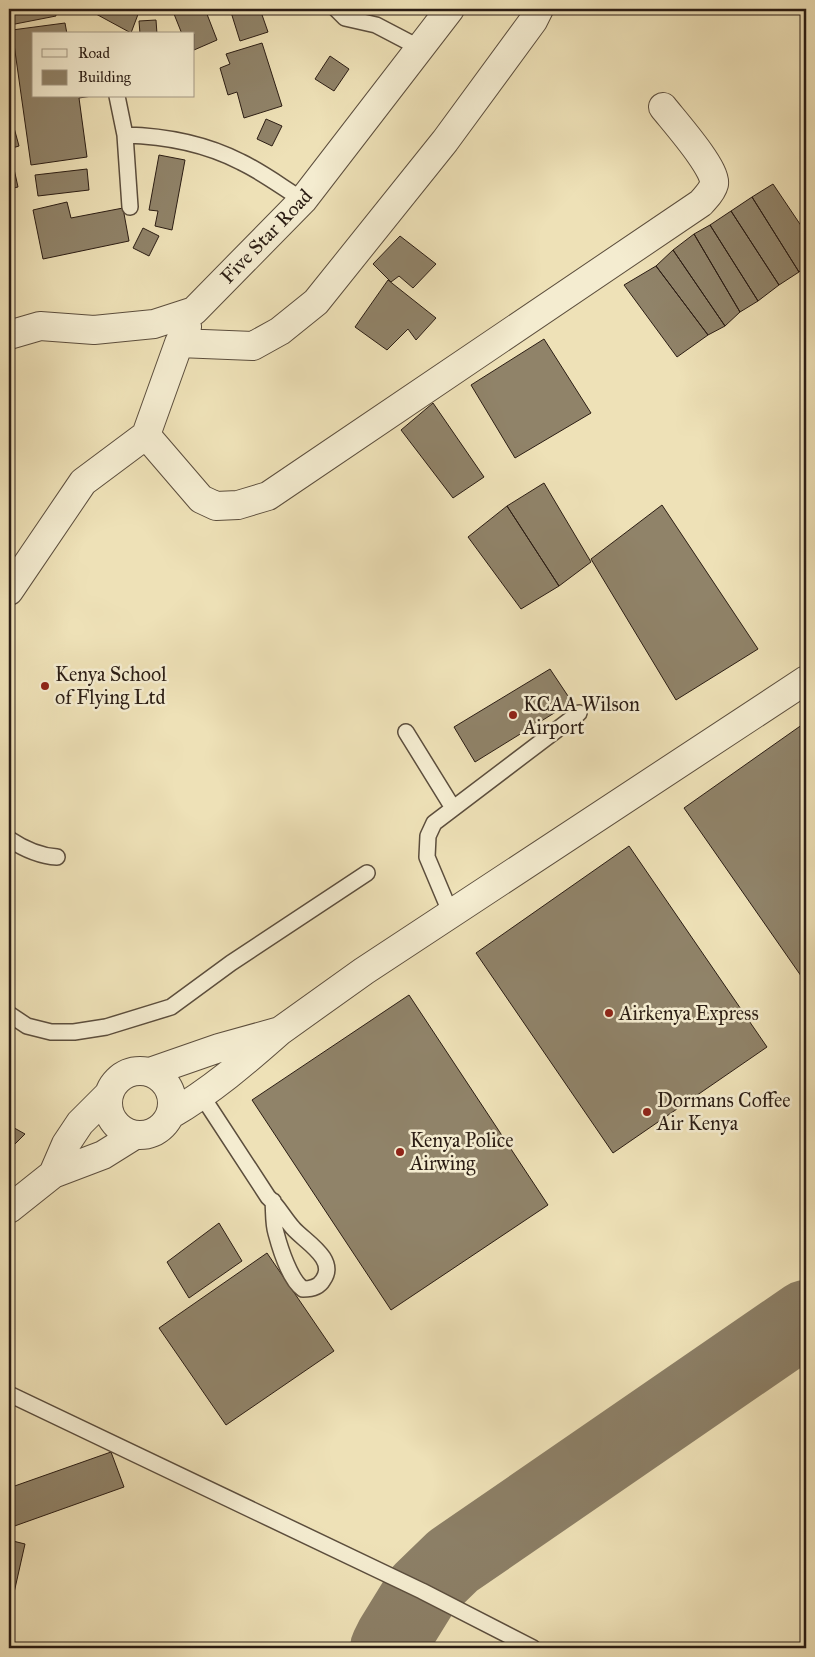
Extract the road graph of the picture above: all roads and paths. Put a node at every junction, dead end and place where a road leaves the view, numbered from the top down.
1 (336, 9) edge
2 (450, 9) edge
3 (540, 9) edge
4 (420, 48) junction
5 (117, 98) edge
6 (663, 107) dead end
7 (125, 135) junction
8 (303, 200) junction
9 (130, 207) dead end
10 (194, 311) junction
11 (9, 335) edge
12 (179, 343) junction
13 (146, 435) junction
14 (9, 590) edge
15 (806, 680) edge
16 (579, 713) dead end
17 (406, 732) dead end
18 (453, 808) junction
19 (9, 839) edge
20 (57, 856) dead end
21 (367, 873) dead end
22 (451, 914) junction
23 (9, 1014) edge
24 (280, 1031) junction
25 (150, 1072) junction
26 (108, 1096) junction
27 (202, 1096) junction
28 (170, 1115) junction
29 (135, 1135) junction
30 (53, 1174) junction
31 (273, 1201) junction
32 (9, 1209) edge
33 (9, 1394) edge
34 (533, 1648) edge

1 - 4 lane
2 - 4 street, Five Star Road
3 - 12 street
4 - 8 street, Five Star Road
5 - 7 lane
6 - 13 street
7 - 8 lane
7 - 9 lane
8 - 10 street, Five Star Road
10 - 11 street, Five Star Road
10 - 12 street
12 - 13 street
13 - 14 street
15 - 22 street
16 - 18 lane
17 - 18 lane
18 - 22 lane
19 - 20 lane
21 - 23 lane
22 - 24 street
24 - 25 street
24 - 27 street
25 - 26 street
25 - 28 street
26 - 29 street
26 - 30 street
27 - 28 street
27 - 31 lane
28 - 29 street
29 - 30 street
30 - 32 street
31 - 31 lane
33 - 34 lane

